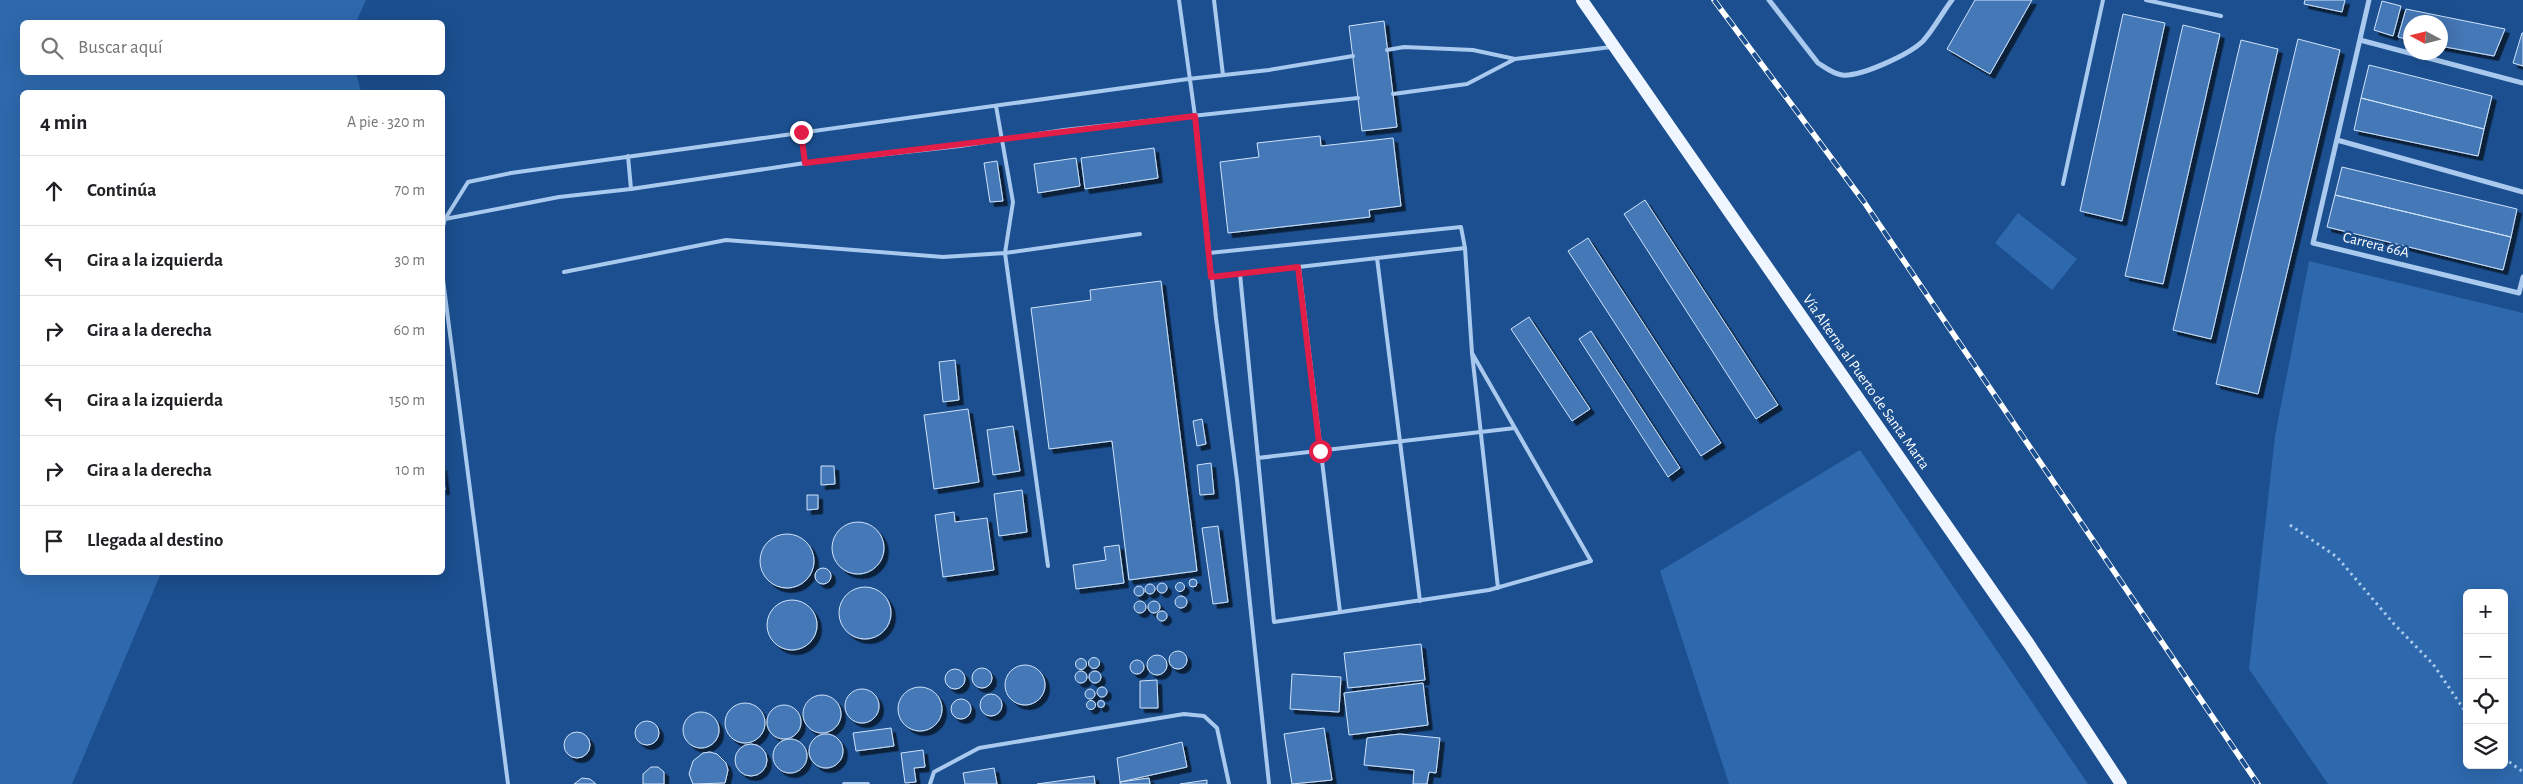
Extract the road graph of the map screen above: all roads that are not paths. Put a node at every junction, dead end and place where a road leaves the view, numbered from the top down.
1 (1179, 0) edge
2 (1214, 0) edge
3 (1582, 0) edge
4 (1769, 0) edge
5 (1952, 0) edge
6 (2103, 0) edge
7 (2146, 0) edge
8 (2369, 0) edge
9 (2221, 16) dead end
10 (2360, 40) junction
11 (1615, 47) junction
12 (1387, 50) dead end
13 (1353, 56) dead end
14 (1515, 59) junction
15 (1223, 75) junction
16 (1188, 79) junction
17 (2523, 83) edge
18 (1393, 94) dead end
19 (1358, 98) dead end
20 (996, 106) junction
21 (1195, 116) junction
22 (801, 132) junction
23 (1003, 139) junction
24 (2336, 140) junction
25 (628, 156) junction
26 (805, 163) junction
27 (2063, 184) dead end
28 (631, 189) junction
29 (2523, 192) edge
30 (445, 219) joint
31 (1140, 234) dead end
32 (1465, 248) junction
33 (1005, 253) junction
34 (1209, 253) junction
35 (1377, 258) junction
36 (1298, 267) junction
37 (564, 272) dead end
38 (1240, 274) junction
39 (1211, 277) junction
40 (2523, 277) edge
41 (445, 295) edge
42 (1472, 353) junction
43 (1515, 428) junction
44 (1481, 433) junction
45 (1400, 441) junction
46 (1320, 451) junction
47 (1258, 458) junction
48 (1048, 566) dead end
49 (1498, 588) junction
50 (1420, 600) junction
51 (1340, 612) junction
52 (508, 784) edge
53 (844, 784) edge
54 (868, 784) edge
55 (930, 784) edge
56 (1229, 784) edge
57 (1269, 784) edge
58 (2121, 784) edge

1 - 16 lane
2 - 15 lane
3 - 11 main road, Vía Alterna al Puerto de Santa Marta
4 - 5 street
6 - 27 lane
7 - 9 lane
8 - 10 street, Carrera 66A
10 - 17 street
10 - 24 street, Carrera 66A
11 - 14 lane
11 - 58 main road, Vía Alterna al Puerto de Santa Marta
12 - 14 lane
13 - 15 lane
14 - 18 lane
15 - 16 lane
16 - 20 lane
16 - 21 lane
19 - 21 lane
20 - 22 lane
20 - 23 lane
21 - 23 lane
21 - 34 lane
22 - 25 lane
22 - 26 lane
23 - 26 lane
23 - 33 lane
24 - 29 street
24 - 40 street, Carrera 66A
25 - 28 lane
25 - 30 lane
26 - 28 lane
28 - 30 lane
31 - 33 lane
32 - 34 lane
32 - 35 lane
32 - 42 lane
33 - 37 lane
33 - 48 lane
34 - 39 lane
35 - 36 lane
35 - 45 lane
36 - 38 lane
36 - 46 lane
38 - 39 lane
38 - 47 lane
39 - 57 lane
41 - 52 lane
42 - 43 lane
42 - 44 lane
43 - 44 lane
43 - 49 lane
44 - 45 lane
44 - 49 lane
45 - 46 lane
45 - 50 lane
46 - 47 lane
46 - 51 lane
47 - 51 lane
49 - 50 lane
50 - 51 lane
53 - 54 lane
55 - 56 lane

